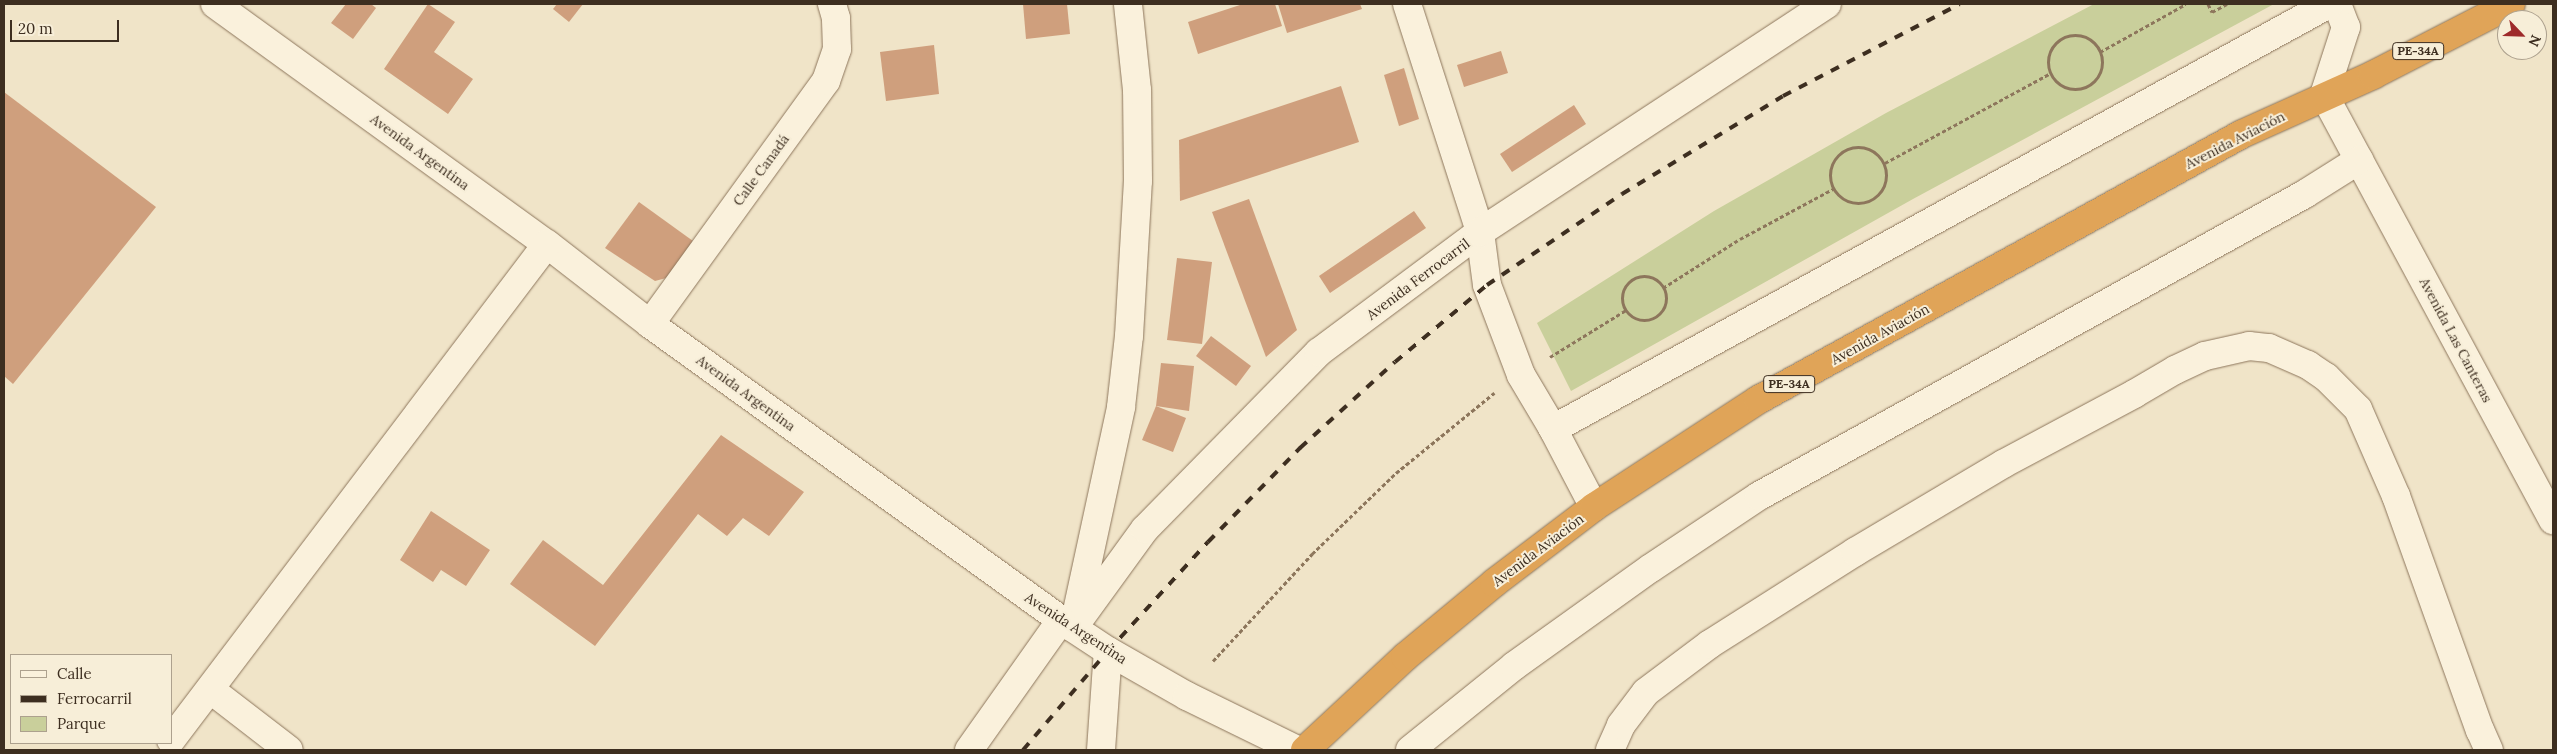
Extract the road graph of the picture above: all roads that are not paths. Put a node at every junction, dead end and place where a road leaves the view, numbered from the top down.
1 (215, 4) edge
2 (832, 4) edge
3 (1128, 4) edge
4 (1407, 4) edge
5 (1827, 4) edge
6 (2329, 4) edge
7 (2337, 4) edge
8 (2511, 4) edge
9 (2324, 95) junction
10 (2359, 160) junction
11 (1480, 232) junction
12 (548, 244) junction
13 (650, 324) junction
14 (1553, 429) junction
15 (1594, 507) junction
16 (2553, 520) edge
17 (1067, 624) junction
18 (1108, 651) junction
19 (211, 690) junction
20 (172, 739) edge
21 (290, 750) edge
22 (969, 750) edge
23 (1100, 750) edge
24 (1297, 750) edge
25 (1305, 750) edge
26 (1410, 750) edge
27 (1610, 750) edge
28 (2490, 750) edge

1 - 12 street, Avenida Argentina
2 - 13 street, Calle Canadá
3 - 17 street
4 - 11 street
5 - 11 street, Avenida Ferrocarril
6 - 14 street
7 - 9 street
8 - 9 highway, Avenida Aviación / PE-34A
9 - 10 street, Avenida Las Canteras
9 - 15 highway, Avenida Aviación / PE-34A
10 - 16 street, Avenida Las Canteras
10 - 26 street
11 - 14 street
11 - 17 street, Avenida Ferrocarril
12 - 13 street, Avenida Argentina
12 - 19 street
13 - 17 street, Avenida Argentina
14 - 15 street
15 - 25 highway, Avenida Aviación / PE-34A
17 - 18 street, Avenida Argentina
17 - 22 street, Avenida Ferrocarril
18 - 23 street
18 - 24 street, Avenida Argentina
19 - 20 street
19 - 21 street
27 - 28 street

